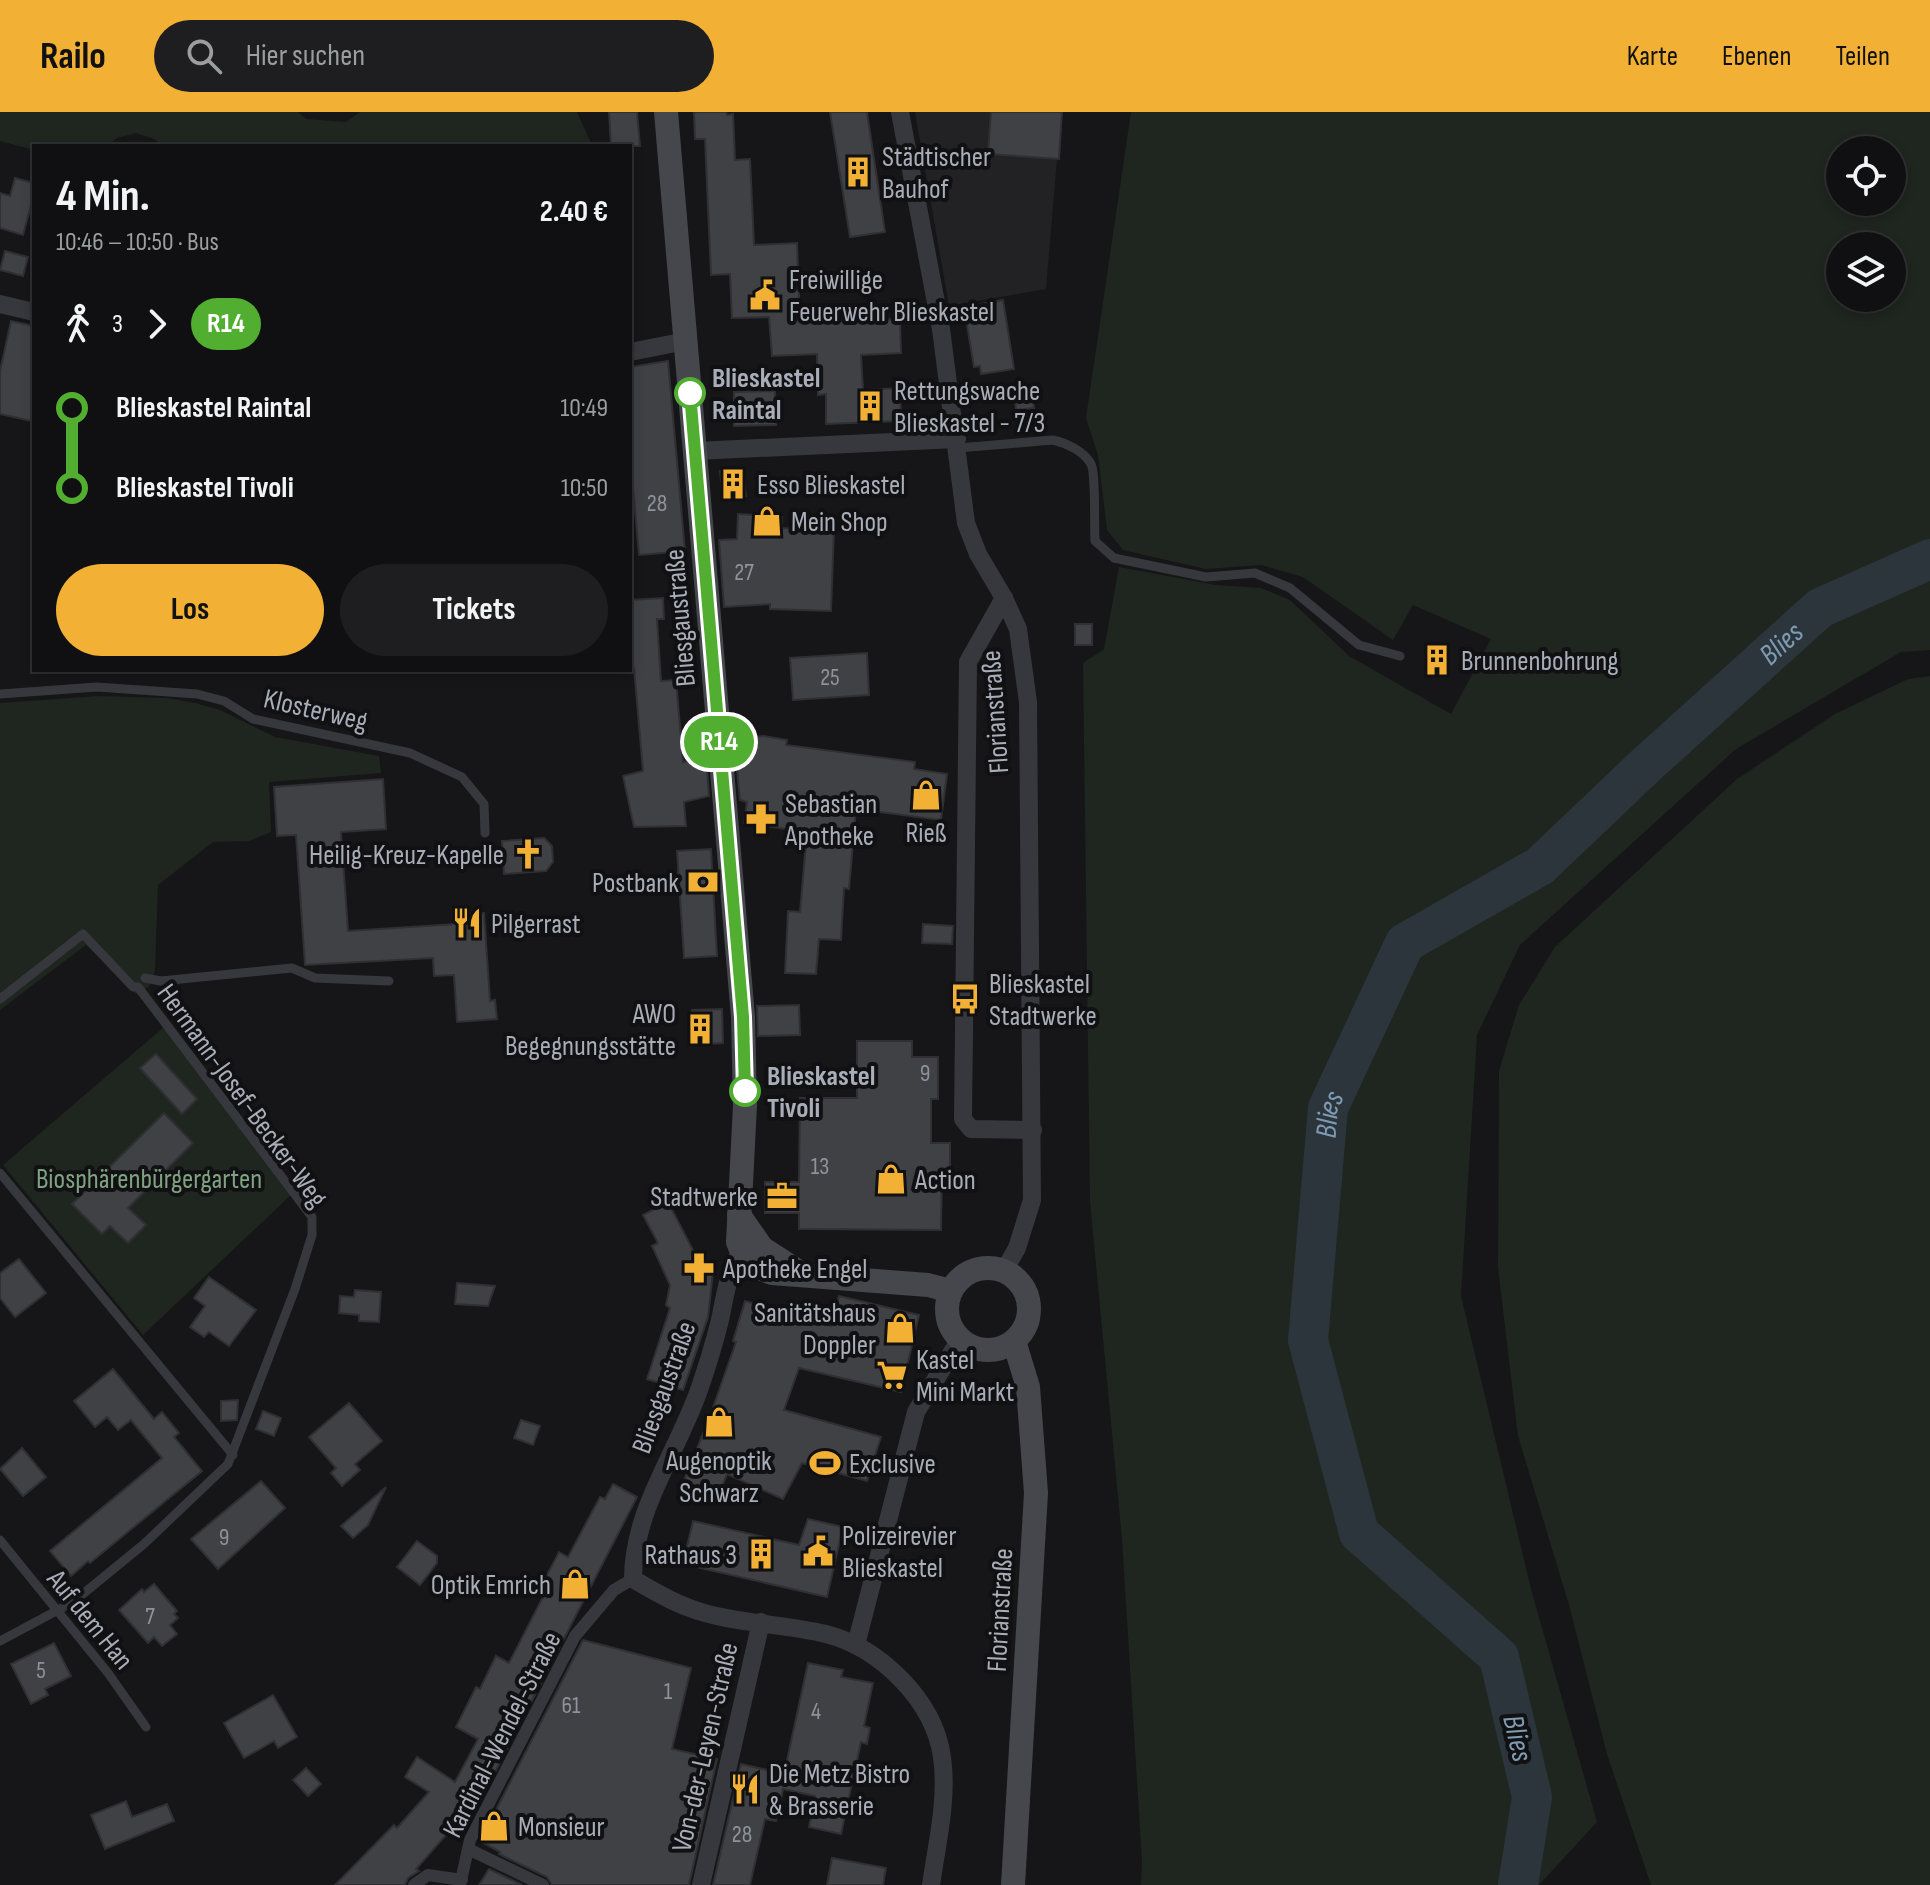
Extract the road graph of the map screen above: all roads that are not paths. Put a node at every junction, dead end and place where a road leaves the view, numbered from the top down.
1 (666, 112) edge
2 (900, 112) edge
3 (0, 304) edge
4 (32, 312) edge
5 (686, 341) junction
6 (632, 352) edge
7 (957, 443) junction
8 (695, 451) junction
9 (1004, 598) junction
10 (1400, 656) dead end
11 (0, 694) edge
12 (485, 833) dead end
13 (389, 981) dead end
14 (142, 983) junction
15 (0, 999) edge
16 (1033, 1130) junction
17 (0, 1173) edge
18 (739, 1215) junction
19 (741, 1251) junction
20 (1004, 1271) junction
21 (801, 1274) junction
22 (951, 1291) junction
23 (960, 1339) junction
24 (1014, 1341) junction
25 (233, 1455) junction
26 (0, 1540) edge
27 (633, 1579) junction
28 (56, 1611) junction
29 (761, 1622) junction
30 (0, 1641) edge
31 (856, 1645) junction
32 (146, 1727) dead end
33 (468, 1849) junction
34 (461, 1882) edge
35 (414, 1885) edge
36 (543, 1885) edge
37 (701, 1885) edge
38 (931, 1885) edge
39 (1013, 1885) edge

1 - 5 main road, Bliesgaustraße
2 - 7 street, Florianstraße
3 - 4 street
5 - 6 street
5 - 8 main road, Bliesgaustraße
7 - 8 street
7 - 9 street, Florianstraße
7 - 10 lane
8 - 18 main road, Bliesgaustraße
9 - 16 street, Florianstraße
9 - 16 street
11 - 12 lane, Klosterweg
13 - 14 lane
14 - 15 lane
14 - 25 lane, Hermann-Josef-Becker-Weg
16 - 20 street, Florianstraße
17 - 25 lane
18 - 19 main road, Bliesgaustraße
18 - 21 main road
19 - 21 main road
19 - 27 street, Bliesgaustraße
20 - 22 main road
20 - 24 main road
21 - 22 main road
22 - 23 main road
23 - 24 main road
23 - 31 street
24 - 39 main road, Florianstraße
25 - 28 lane, Hermann-Josef-Becker-Weg
26 - 28 lane, Auf dem Han
27 - 29 street
27 - 33 street, Kardinal-Wendel-Straße
28 - 30 lane, Hermann-Josef-Becker-Weg
28 - 32 lane, Auf dem Han
29 - 31 street
29 - 37 street, Von-der-Leyen-Straße
31 - 38 street
33 - 34 street, Kardinal-Wendel-Straße
33 - 36 street
34 - 35 street

